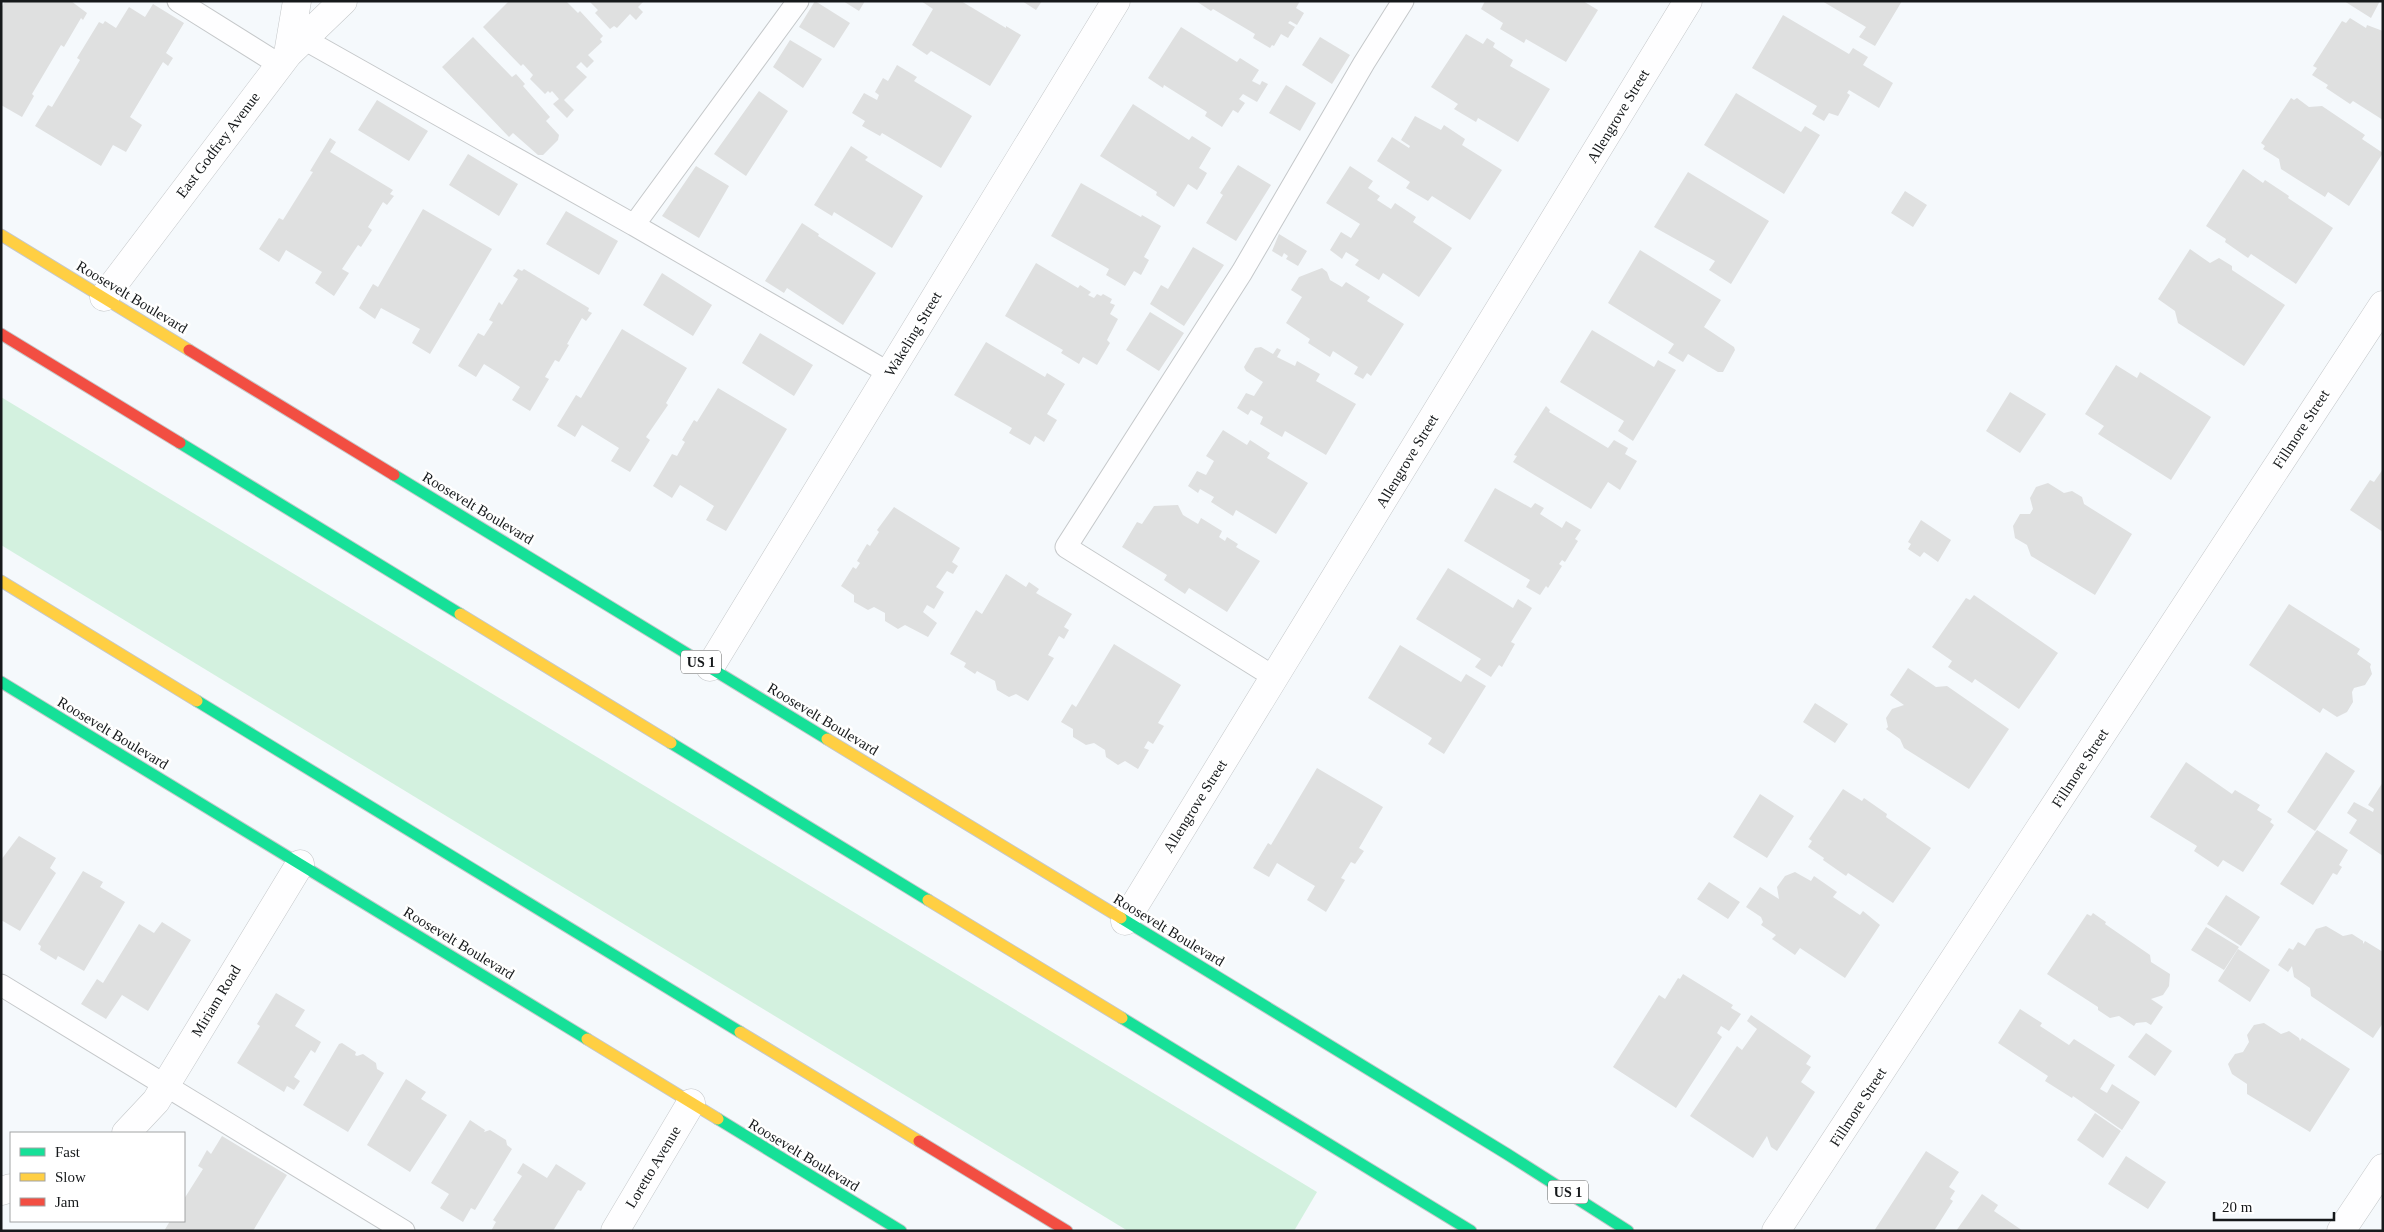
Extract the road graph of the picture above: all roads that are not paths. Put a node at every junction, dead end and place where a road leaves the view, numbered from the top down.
1 (178, 1) edge
2 (297, 1) edge
3 (343, 1) edge
4 (798, 1) edge
5 (1116, 1) edge
6 (1403, 1) edge
7 (1688, 1) edge
8 (291, 53) junction
9 (634, 225) junction
10 (1, 235) edge
11 (104, 298) junction
12 (2383, 305) edge
13 (1, 334) edge
14 (889, 373) junction
15 (1, 581) edge
16 (710, 667) junction
17 (1274, 677) junction
18 (1, 682) edge
19 (300, 864) junction
20 (1125, 921) junction
21 (1, 985) edge
22 (166, 1085) junction
23 (691, 1103) junction
24 (127, 1132) edge
25 (2383, 1168) edge
26 (1467, 1228) edge
27 (404, 1231) edge
28 (615, 1231) edge
29 (900, 1231) edge
30 (1066, 1231) edge
31 (1628, 1231) edge
32 (1776, 1231) edge
33 (2342, 1231) edge

1 - 8 lane
2 - 8 street
3 - 8 street, East Godfrey Avenue
4 - 9 lane
5 - 14 street, Wakeling Street
6 - 17 lane
7 - 17 street, Allengrove Street
8 - 9 lane
8 - 11 street, East Godfrey Avenue
9 - 14 lane
10 - 11 highway, Roosevelt Boulevard / US 1
11 - 16 highway, Roosevelt Boulevard / US 1
12 - 32 street, Fillmore Street
13 - 26 highway
14 - 16 street, Wakeling Street
15 - 30 highway
16 - 20 highway, Roosevelt Boulevard / US 1
17 - 20 street, Allengrove Street
18 - 19 highway, Roosevelt Boulevard
19 - 22 street, Miriam Road
19 - 23 highway, Roosevelt Boulevard
20 - 31 highway, Roosevelt Boulevard / US 1
21 - 22 lane
22 - 24 street, Miriam Road
22 - 27 lane
23 - 28 street, Loretto Avenue
23 - 29 highway, Roosevelt Boulevard
25 - 33 street

